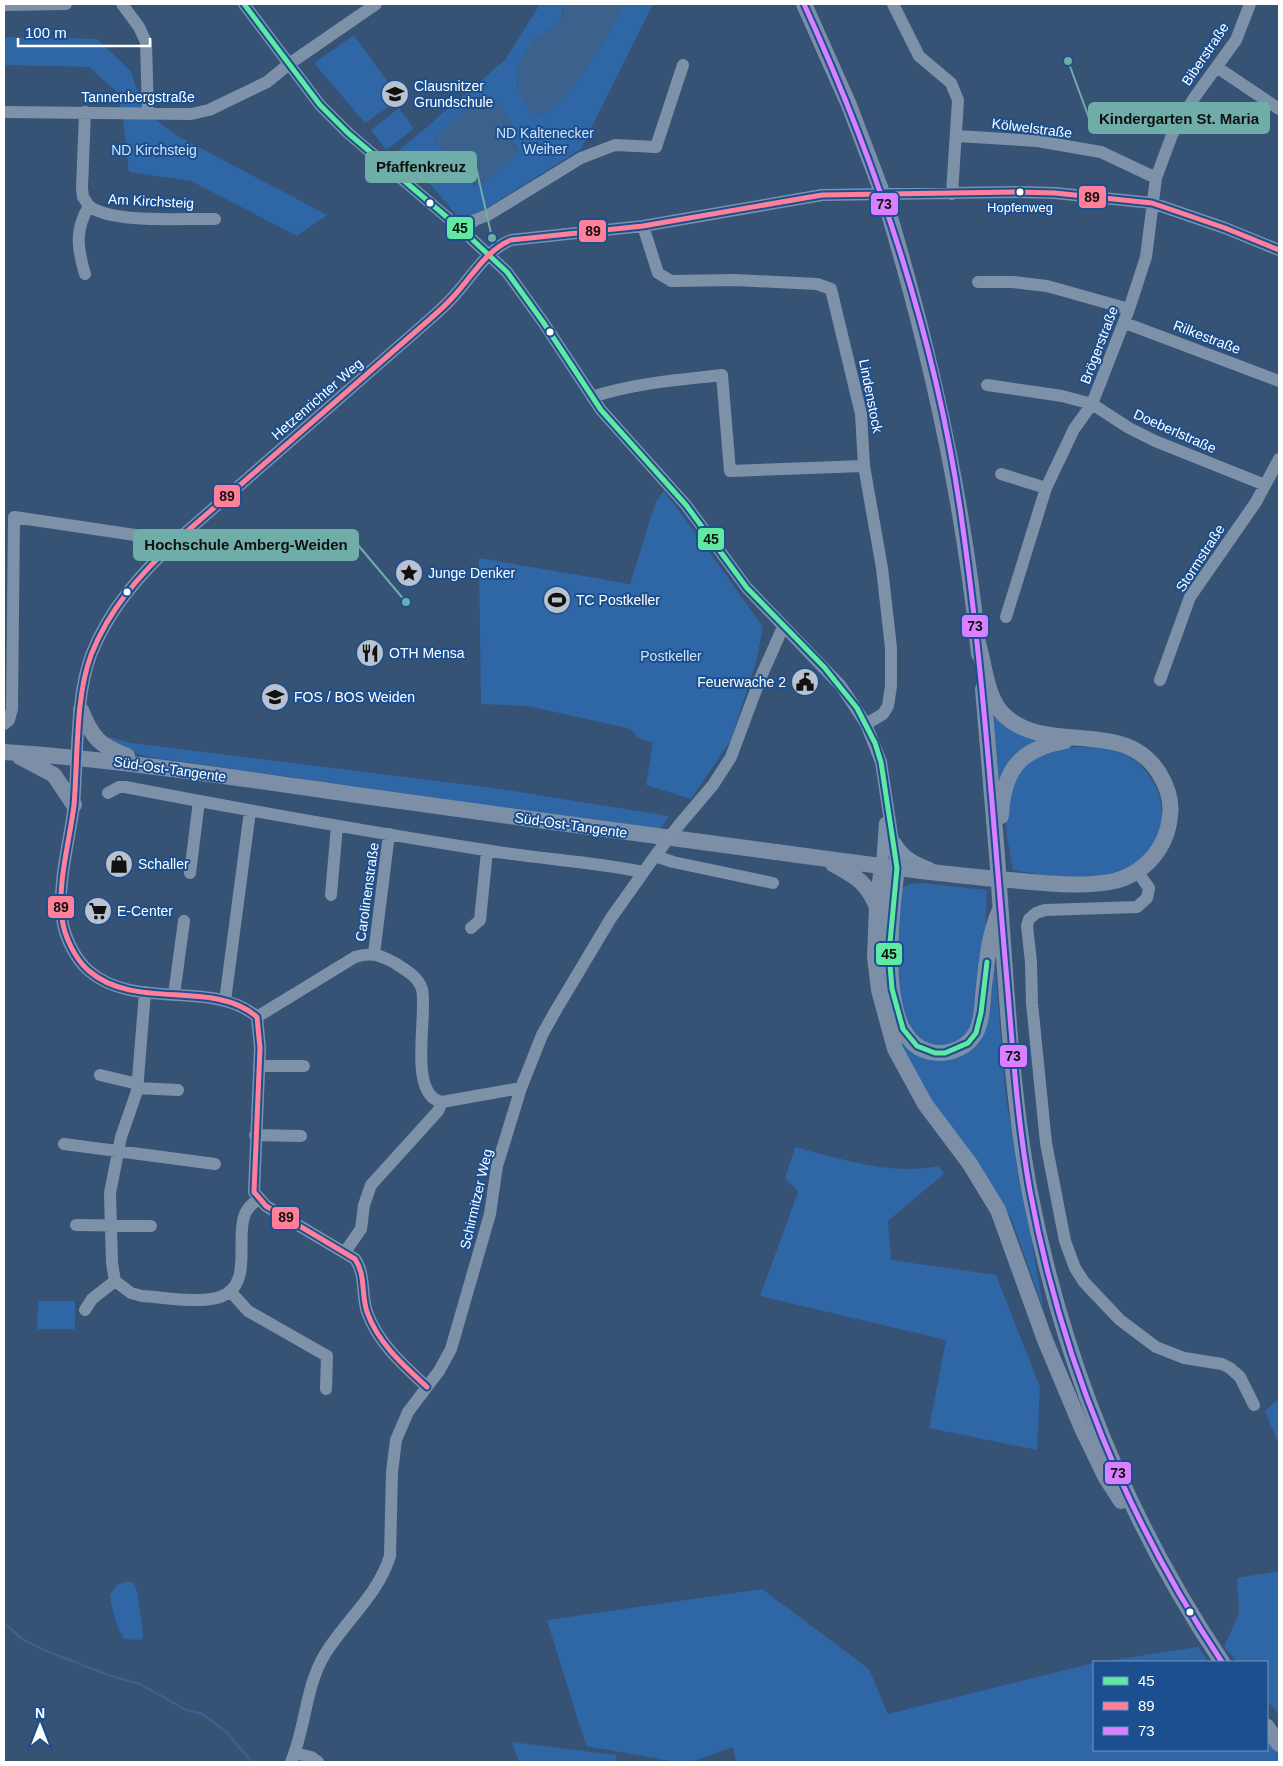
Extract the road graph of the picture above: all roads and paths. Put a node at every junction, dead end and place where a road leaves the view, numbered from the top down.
1 (66, 4) edge
2 (122, 4) edge
3 (244, 4) edge
4 (376, 4) edge
5 (804, 4) edge
6 (893, 4) edge
7 (1250, 4) edge
8 (4, 5) edge
9 (289, 64) junction
10 (683, 65) dead end
11 (1218, 68) junction
12 (1279, 109) edge
13 (4, 112) edge
14 (85, 112) junction
15 (148, 113) junction
16 (957, 136) junction
17 (1156, 178) junction
18 (952, 194) junction
19 (1152, 203) junction
20 (89, 206) junction
21 (215, 219) dead end
22 (643, 226) junction
23 (462, 230) junction
24 (1279, 250) edge
25 (490, 254) junction
26 (85, 274) dead end
27 (978, 282) dead end
28 (1129, 309) junction
29 (1124, 323) junction
30 (1279, 381) edge
31 (986, 385) dead end
32 (592, 397) junction
33 (1092, 404) junction
34 (1279, 458) edge
35 (864, 466) junction
36 (1001, 474) dead end
37 (1265, 485) junction
38 (1046, 488) junction
39 (157, 558) junction
40 (1006, 617) dead end
41 (783, 627) junction
42 (978, 643) junction
43 (1160, 680) dead end
44 (81, 710) junction
45 (4, 724) edge
46 (866, 724) junction
47 (1084, 738) junction
48 (6, 752) edge
49 (77, 757) junction
50 (151, 764) junction
51 (886, 790) junction
52 (108, 793) dead end
53 (200, 801) junction
54 (74, 805) junction
55 (250, 811) junction
56 (337, 826) junction
57 (390, 834) junction
58 (893, 840) junction
59 (996, 848) junction
60 (488, 851) junction
61 (655, 856) junction
62 (824, 859) junction
63 (889, 867) junction
64 (643, 872) junction
65 (1138, 872) junction
66 (190, 873) dead end
67 (941, 873) junction
68 (773, 883) dead end
69 (330, 895) dead end
70 (1000, 904) junction
71 (877, 907) junction
72 (184, 921) dead end
73 (471, 928) dead end
74 (374, 954) junction
75 (145, 992) junction
76 (174, 995) junction
77 (225, 1001) junction
78 (257, 1017) junction
79 (259, 1066) junction
80 (304, 1066) dead end
81 (100, 1075) dead end
82 (137, 1086) junction
83 (521, 1088) junction
84 (178, 1090) dead end
85 (442, 1102) junction
86 (256, 1135) junction
87 (301, 1136) dead end
88 (64, 1144) dead end
89 (118, 1151) junction
90 (215, 1164) dead end
91 (258, 1199) junction
92 (76, 1225) dead end
93 (110, 1225) junction
94 (151, 1226) dead end
95 (346, 1252) junction
96 (115, 1281) junction
97 (230, 1291) junction
98 (85, 1310) dead end
99 (427, 1387) junction
100 (326, 1389) dead end
101 (1254, 1405) dead end
102 (1142, 1526) junction
103 (1221, 1661) edge
104 (1268, 1728) edge
105 (1279, 1744) edge
106 (293, 1758) edge
107 (318, 1762) edge

1 - 8 street
2 - 15 street
3 - 9 street
4 - 9 street, Tannenbergstraße
5 - 42 main road, bridge
6 - 16 street
7 - 11 street, Biberstraße
9 - 15 street, Tannenbergstraße
9 - 23 street
10 - 23 street
11 - 12 street
11 - 17 street, Biberstraße
13 - 14 street, Tannenbergstraße
14 - 15 street, Tannenbergstraße
14 - 20 street, Am Kirchsteig
16 - 17 street, Kölwelstraße
16 - 18 street
17 - 19 street, Biberstraße
18 - 19 street
18 - 22 street
19 - 24 street
19 - 28 street, Brögerstraße
20 - 21 street, Am Kirchsteig
20 - 26 street, Am Kirchsteig
22 - 25 street
22 - 35 street, Lindenstock
23 - 25 street
25 - 32 street
25 - 39 street, Hetzenrichter Weg
27 - 28 street
28 - 29 street, Brögerstraße
29 - 30 street, Rilkestraße
29 - 33 street, Brögerstraße
31 - 33 street, Doeberlstraße
32 - 35 street
32 - 41 street
33 - 37 street, Doeberlstraße
33 - 38 street, Brögerstraße
34 - 37 street, Stormstraße
35 - 46 street, Lindenstock
36 - 38 street
37 - 43 street, Stormstraße
38 - 40 street, Brögerstraße
39 - 44 street, Hetzenrichter Weg
39 - 45 street
41 - 46 street
41 - 61 street, Schirmitzer Weg, bridge
42 - 47 main road
42 - 59 main road
44 - 49 street, Hetzenrichter Weg
44 - 50 main road
46 - 51 street
47 - 59 main road
47 - 65 main road
48 - 49 main road, Süd-Ost-Tangente
48 - 54 main road
49 - 50 main road, Süd-Ost-Tangente
49 - 54 street, Hetzenrichter Weg
50 - 62 main road, Süd-Ost-Tangente
51 - 58 street
51 - 63 street
52 - 53 street
53 - 55 street
53 - 66 street
54 - 75 street, Hetzenrichter Weg
55 - 56 street
55 - 77 street
56 - 57 street
56 - 69 street
57 - 60 street
57 - 74 street, Carolinenstraße
58 - 63 street
58 - 67 street
59 - 70 main road, bridge
60 - 64 street
60 - 73 street
61 - 64 street, Schirmitzer Weg
61 - 68 street
62 - 63 main road, Süd-Ost-Tangente
62 - 71 main road
63 - 67 main road, Süd-Ost-Tangente
63 - 70 main road
63 - 71 main road
64 - 83 street, Schirmitzer Weg
65 - 67 main road, Süd-Ost-Tangente
65 - 101 street
70 - 102 main road
71 - 102 main road
72 - 76 street
74 - 78 street
74 - 85 street
75 - 76 street, Hetzenrichter Weg
75 - 82 street
76 - 77 street, Hetzenrichter Weg
77 - 78 street, Hetzenrichter Weg
78 - 79 street
79 - 80 street
79 - 86 street
81 - 82 street
82 - 84 street
82 - 89 street
83 - 85 street
83 - 99 street, Schirmitzer Weg
85 - 95 street
86 - 87 street
86 - 91 street
88 - 89 street
89 - 90 street
89 - 93 street
91 - 95 street
91 - 97 street
92 - 93 street
93 - 94 street
93 - 96 street
95 - 99 street
96 - 97 street
96 - 98 street
97 - 100 street
99 - 106 street, Schirmitzer Weg
102 - 103 main road
104 - 105 main road
106 - 107 street

